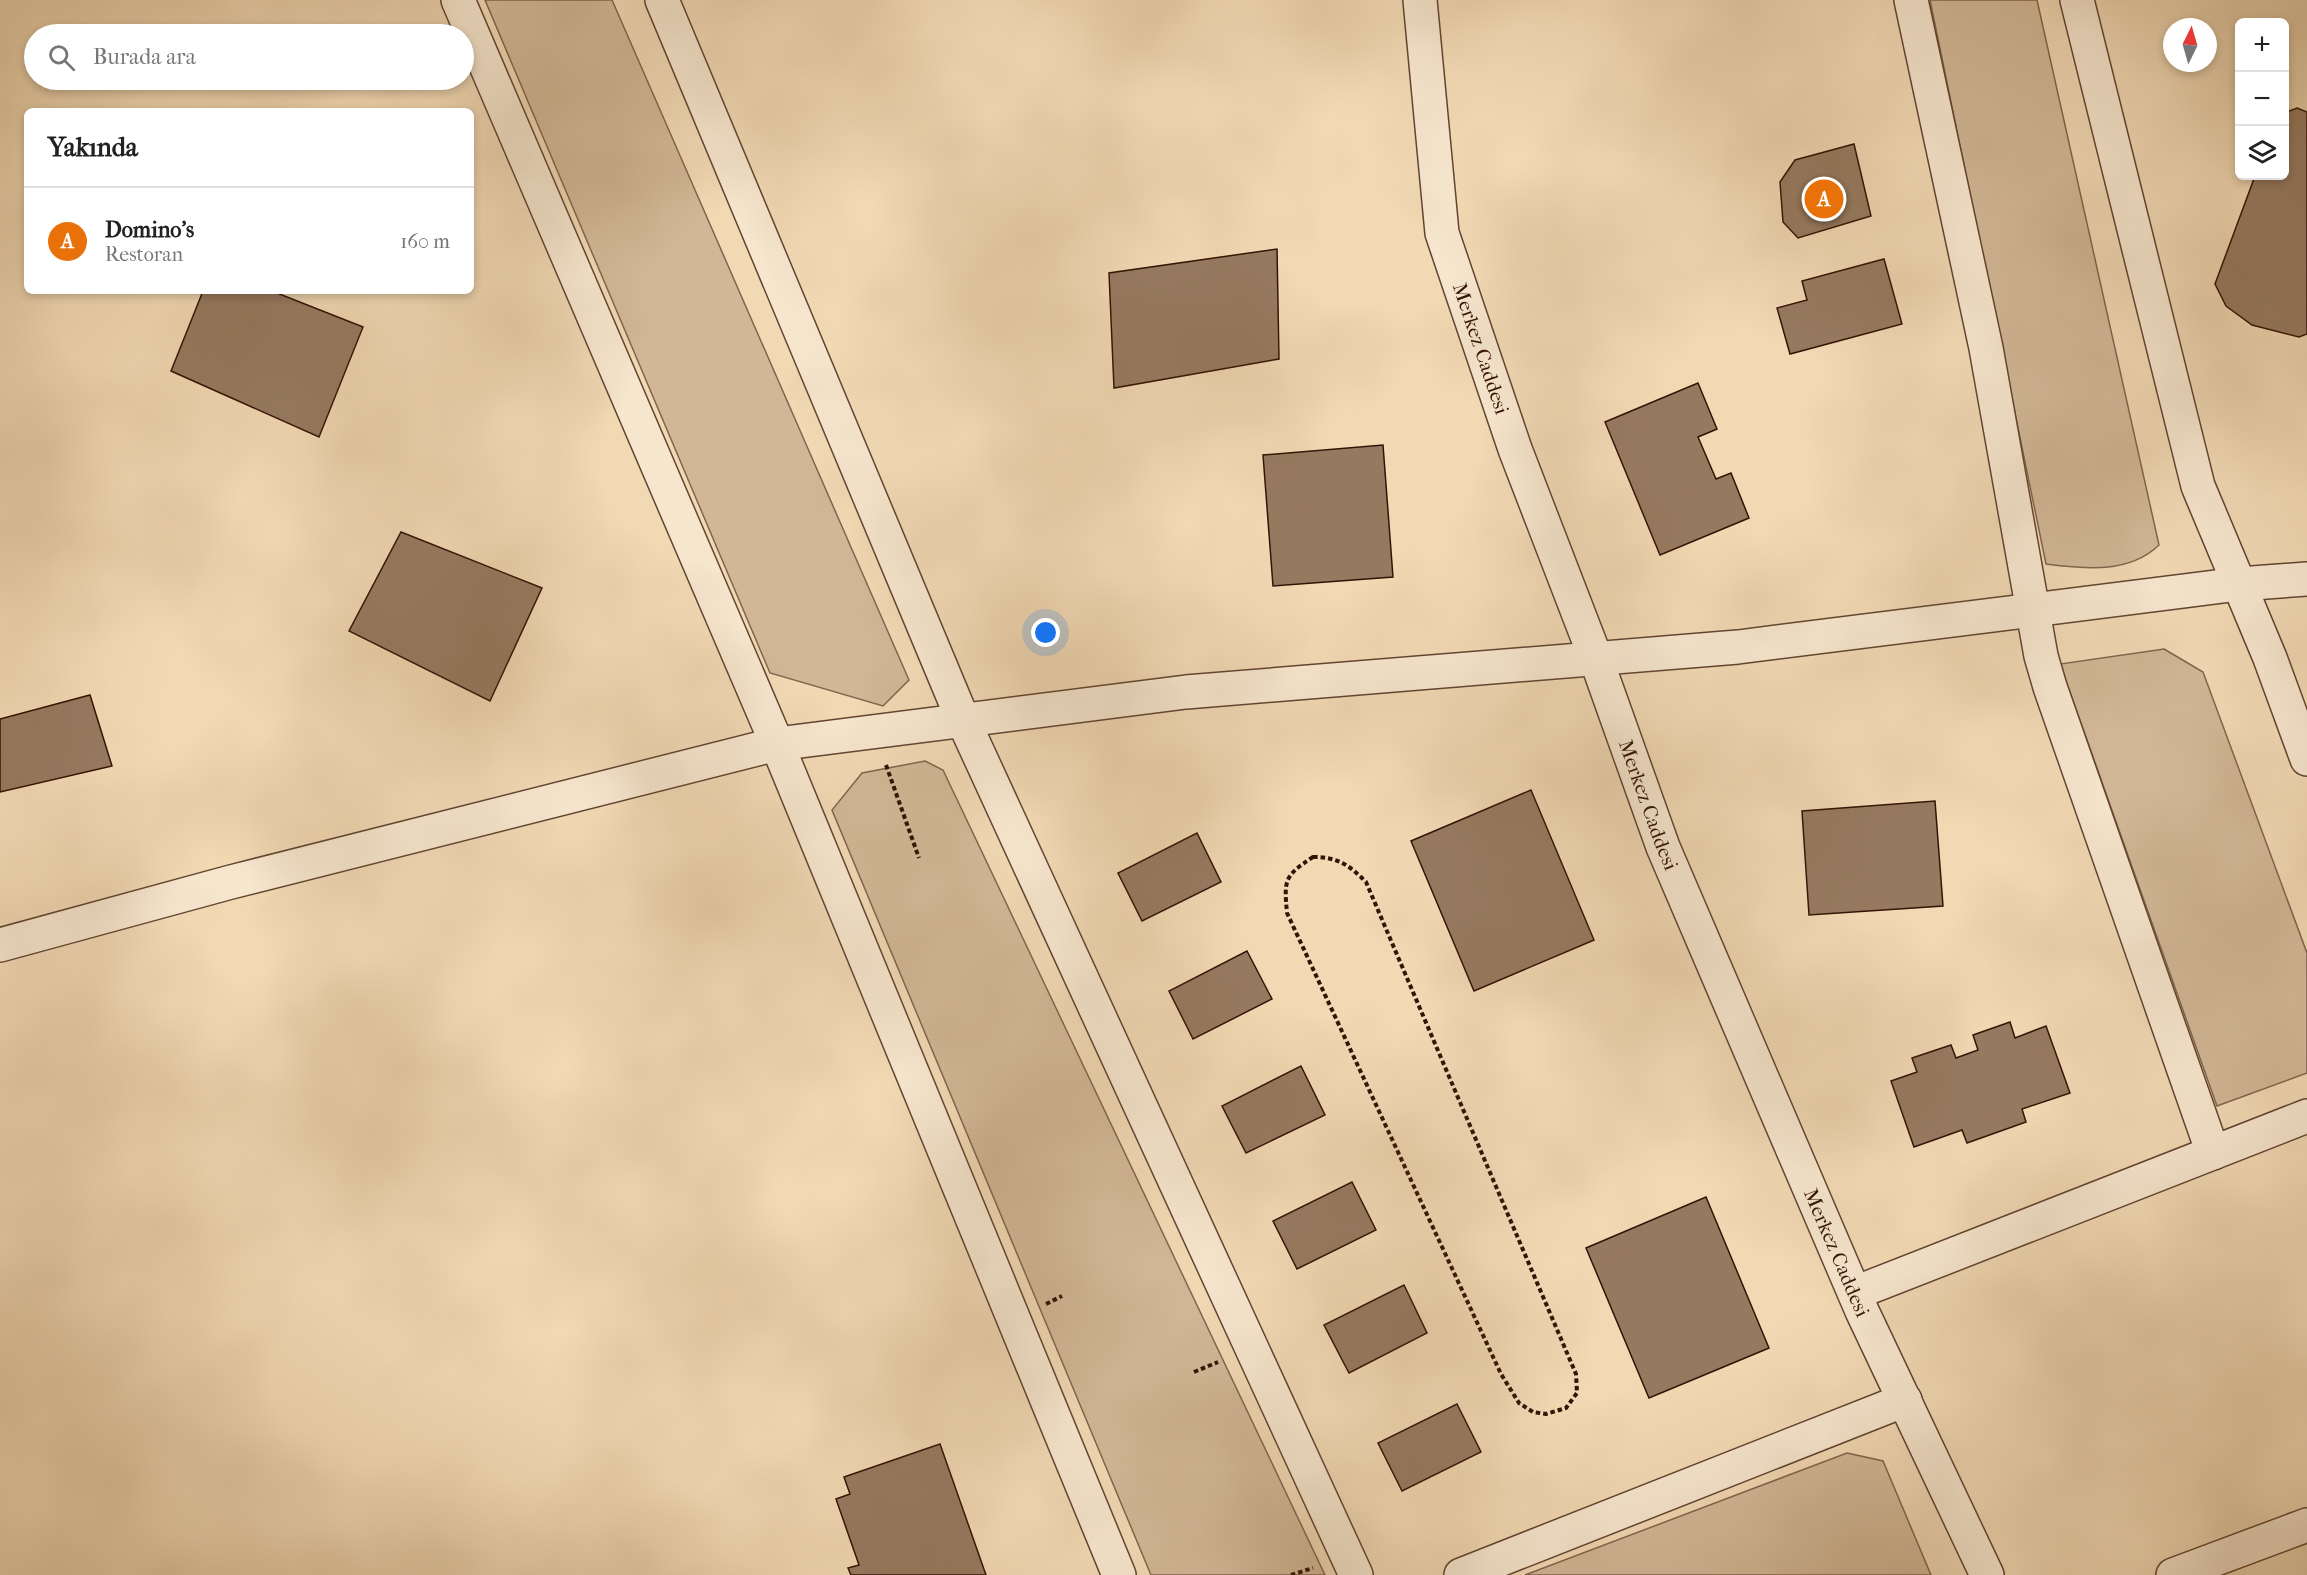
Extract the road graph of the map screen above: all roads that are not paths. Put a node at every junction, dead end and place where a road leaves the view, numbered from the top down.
1 (458, 0) edge
2 (662, 0) edge
3 (1420, 0) edge
4 (1911, 0) edge
5 (2078, 0) edge
6 (468, 24) edge
7 (474, 37) edge
8 (2307, 579) edge
9 (2239, 584) junction
10 (2032, 610) junction
11 (1596, 658) junction
12 (963, 720) junction
13 (777, 744) junction
14 (2307, 759) edge
15 (0, 945) edge
16 (2307, 1116) edge
17 (2214, 1153) junction
18 (1855, 1293) junction
19 (1905, 1400) junction
20 (2307, 1525) edge
21 (1119, 1575) edge
22 (1356, 1575) edge
23 (1461, 1575) edge
24 (1987, 1575) edge
25 (2173, 1575) edge

1 - 6 street
2 - 12 street
3 - 11 street, Merkez Caddesi
4 - 10 street
5 - 9 street
7 - 13 street
8 - 9 street
9 - 10 street
9 - 14 street
10 - 11 street
10 - 17 street
11 - 12 street
11 - 18 street, Merkez Caddesi
12 - 13 street
12 - 22 street
13 - 15 street
13 - 21 street
16 - 17 street
17 - 18 street
18 - 19 street, Merkez Caddesi
19 - 23 street
19 - 24 street, Merkez Caddesi
20 - 25 street

